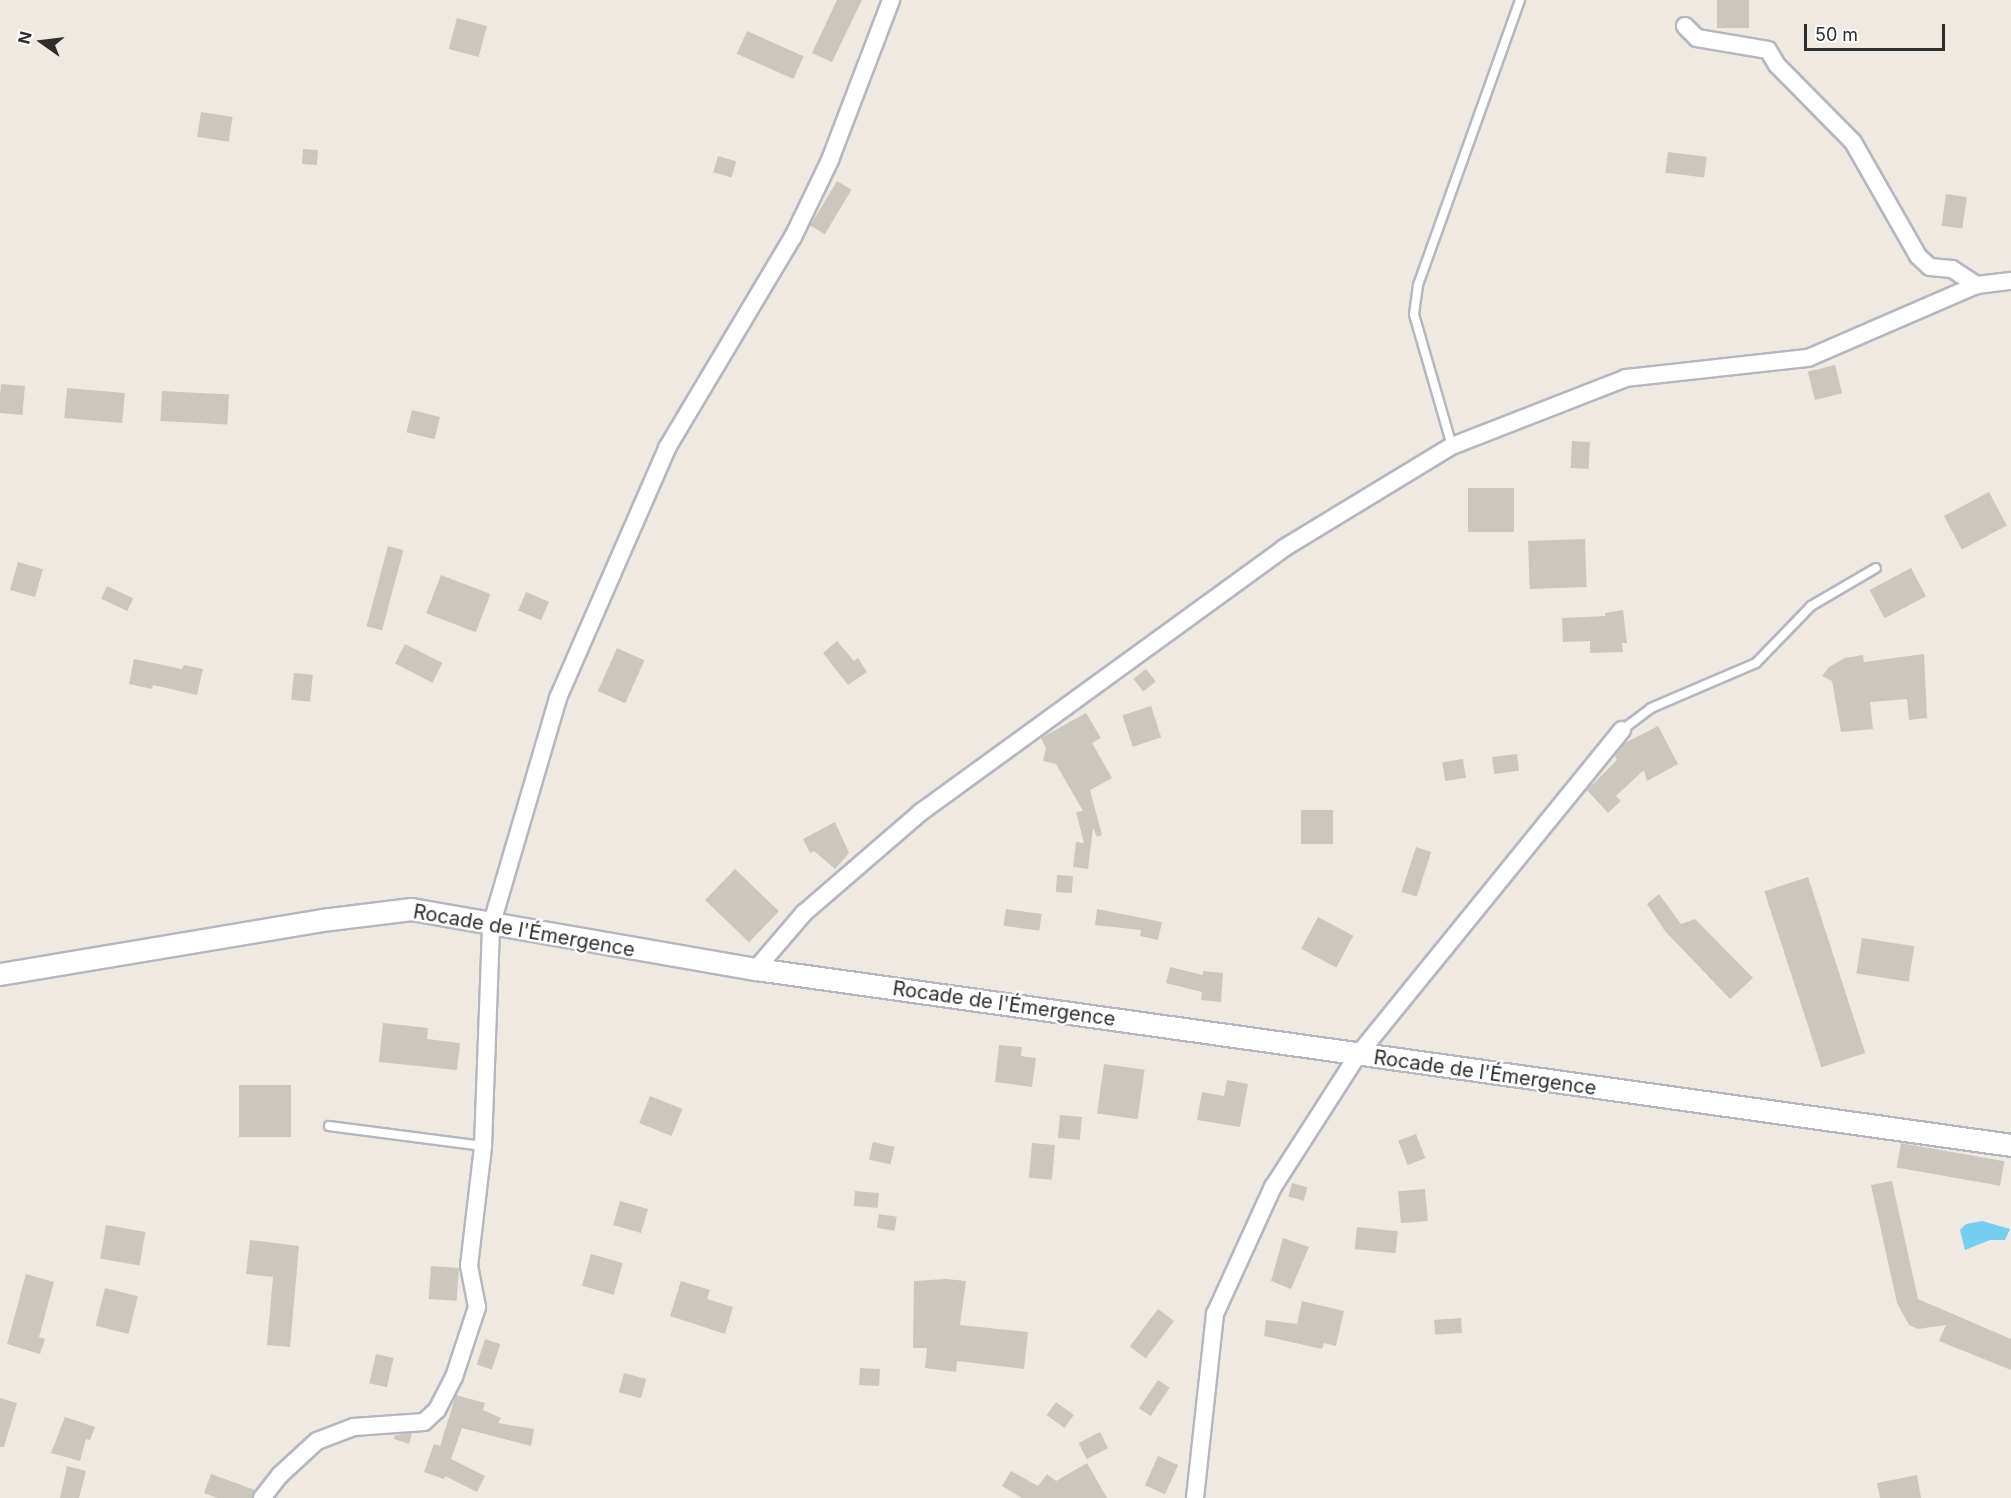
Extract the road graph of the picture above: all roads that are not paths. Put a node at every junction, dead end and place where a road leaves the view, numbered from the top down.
1 (891, 0) edge
2 (1520, 0) edge
3 (1685, 26) dead end
4 (2011, 281) edge
5 (1977, 285) junction
6 (1452, 446) junction
7 (1876, 568) dead end
8 (1622, 730) joint
9 (491, 926) junction
10 (756, 969) junction
11 (0, 974) edge
12 (1357, 1056) junction
13 (329, 1126) dead end
14 (2011, 1145) edge
15 (483, 1146) junction
16 (262, 1498) edge
17 (1195, 1498) edge

1 - 9 street
2 - 6 lane
3 - 5 street
4 - 5 street
5 - 6 street
6 - 10 street
7 - 8 lane
8 - 12 street
9 - 10 street, Rocade de l'Émergence
9 - 11 street, Rocade de l'Émergence
9 - 15 street
10 - 12 street, Rocade de l'Émergence
12 - 14 street, Rocade de l'Émergence
12 - 17 street
13 - 15 lane
15 - 16 street

